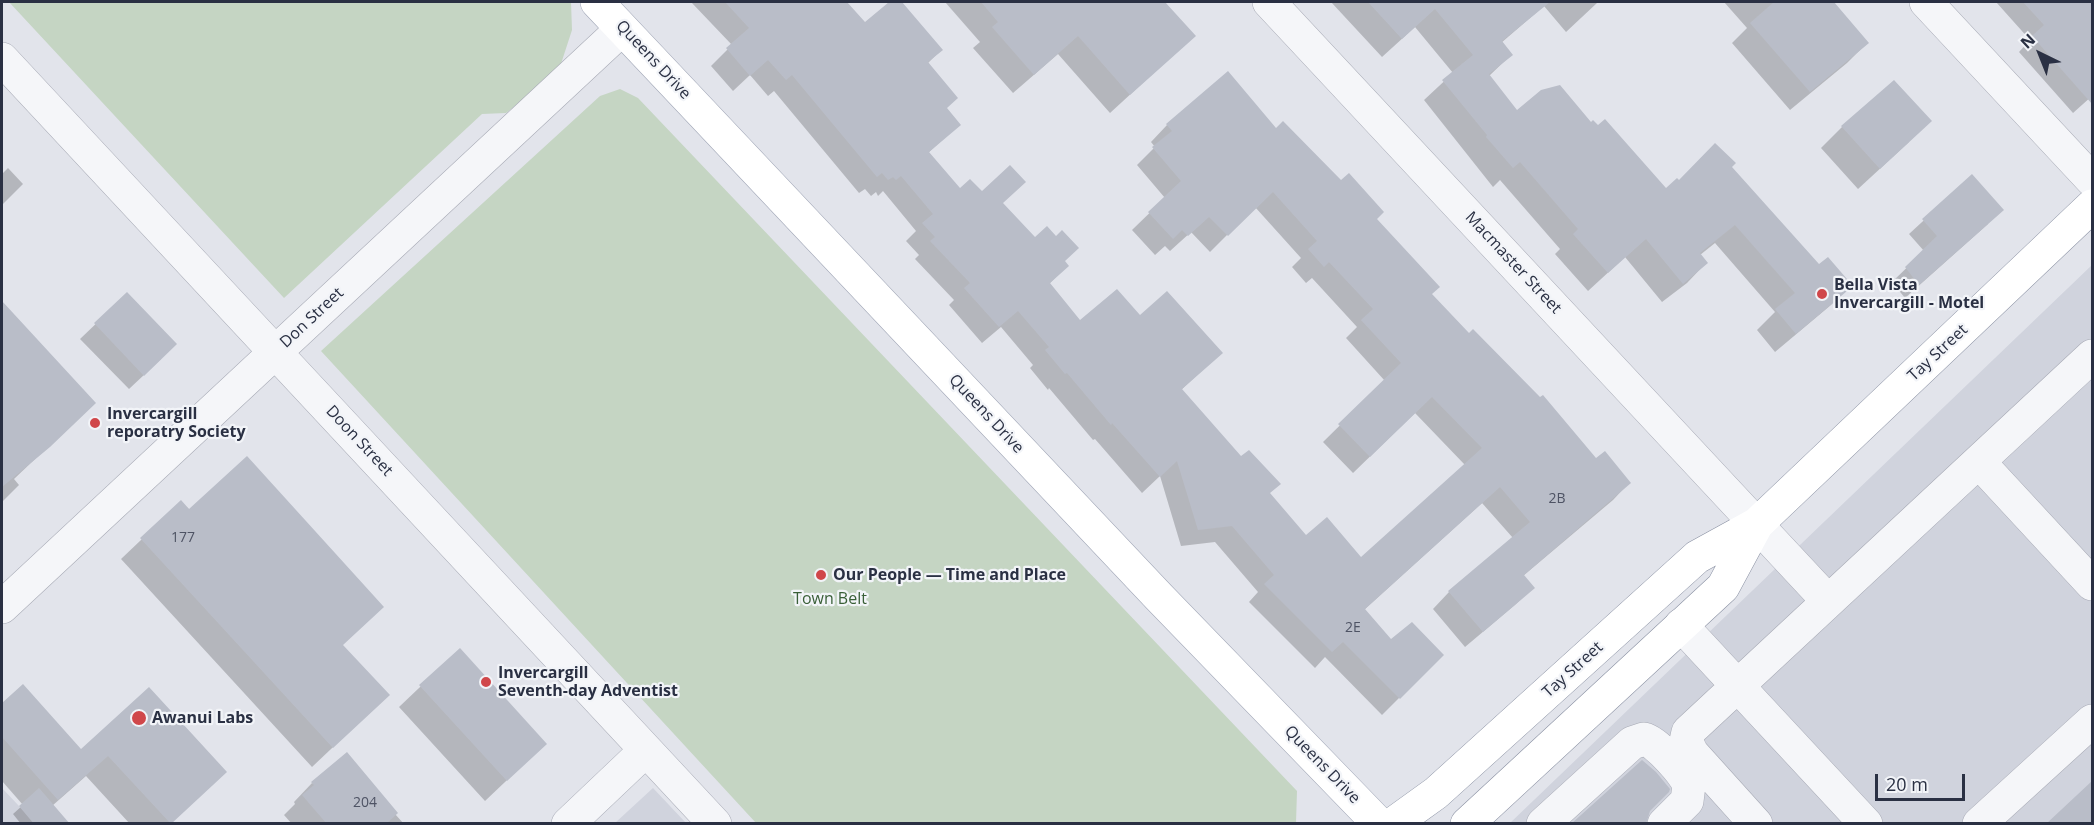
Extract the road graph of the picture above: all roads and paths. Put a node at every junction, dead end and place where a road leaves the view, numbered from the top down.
1 (597, 2) edge
2 (1269, 2) edge
3 (1926, 2) edge
4 (622, 29) junction
5 (2, 59) edge
6 (2092, 180) edge
7 (2092, 206) edge
8 (276, 352) junction
9 (2092, 356) edge
10 (1979, 462) junction
11 (1757, 524) junction
12 (2092, 584) edge
13 (1828, 602) junction
14 (2, 607) edge
15 (1681, 625) junction
16 (1737, 685) junction
17 (2092, 721) edge
18 (646, 750) junction
19 (1693, 771) junction
20 (568, 824) edge
21 (715, 824) edge
22 (1379, 824) edge
23 (1393, 824) edge
24 (1467, 824) edge
25 (1543, 824) edge
26 (1664, 824) edge
27 (1755, 824) edge
28 (1866, 824) edge
29 (1979, 824) edge

1 - 4 main road, Queens Drive
2 - 11 street, Macmaster Street
3 - 6 street
4 - 8 street, Don Street
4 - 22 main road, Queens Drive
5 - 8 street, Doon Street
7 - 11 main road, Tay Street
8 - 14 street, Don Street
8 - 18 street, Doon Street
9 - 10 street
10 - 12 street
10 - 13 street
11 - 13 street, Macmaster Street
11 - 15 main road, Tay Street
11 - 23 main road, Tay Street
13 - 16 street
15 - 16 street
15 - 24 main road, Tay Street
16 - 19 street
16 - 28 street
17 - 29 street
18 - 20 street
18 - 21 street, Doon Street
19 - 25 street
19 - 26 street
19 - 27 street

